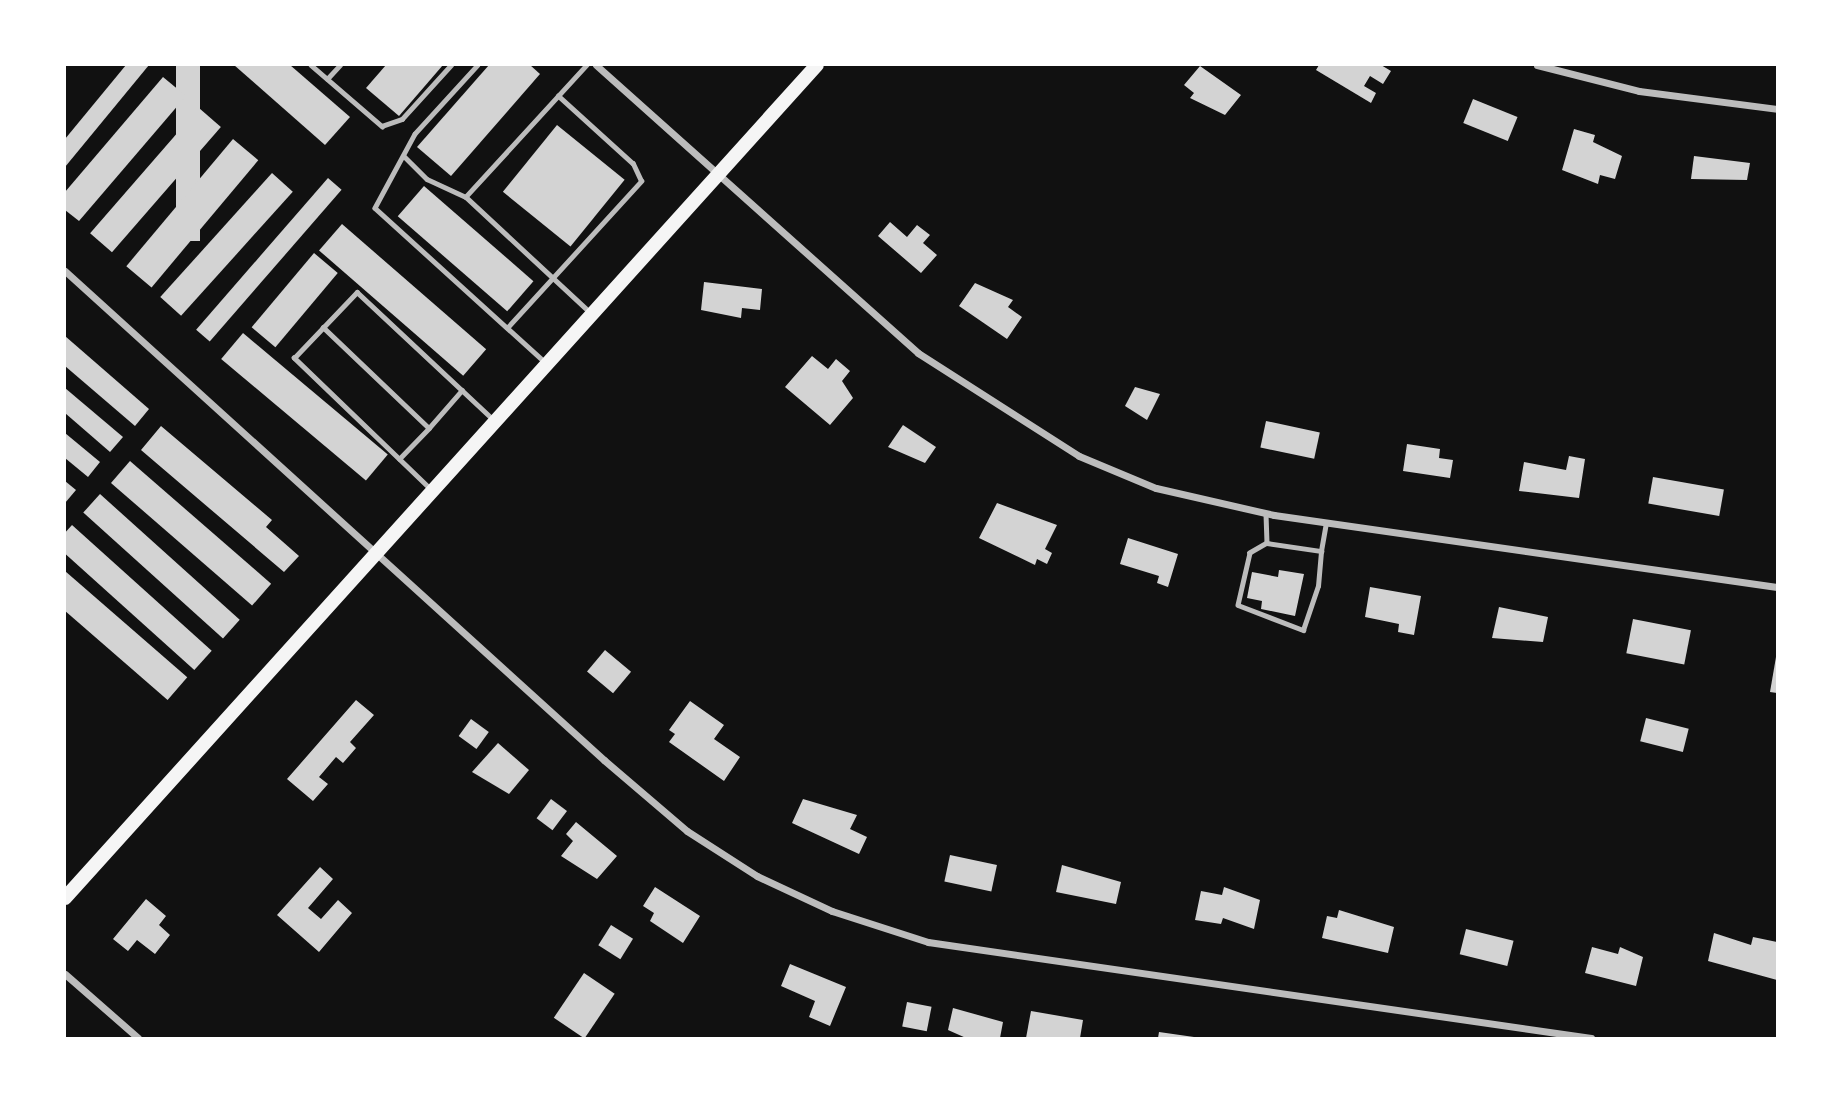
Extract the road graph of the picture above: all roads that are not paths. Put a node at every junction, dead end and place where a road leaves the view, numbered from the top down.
1 (311, 65) edge
2 (340, 65) edge
3 (451, 65) edge
4 (478, 65) edge
5 (587, 65) edge
6 (596, 65) edge
7 (817, 65) edge
8 (1537, 65) edge
9 (327, 79) junction
10 (558, 96) junction
11 (1777, 109) edge
12 (405, 158) junction
13 (717, 174) junction
14 (466, 197) junction
15 (65, 271) edge
16 (553, 278) junction
17 (592, 314) junction
18 (323, 327) junction
19 (507, 328) junction
20 (547, 364) junction
21 (462, 390) junction
22 (495, 422) junction
23 (429, 428) junction
24 (399, 459) junction
25 (433, 492) junction
26 (1266, 513) junction
27 (1326, 523) junction
28 (1266, 543) junction
29 (1321, 551) junction
30 (376, 559) junction
31 (1777, 587) edge
32 (65, 898) edge
33 (65, 974) edge
34 (138, 1038) edge
35 (1591, 1038) edge

1 - 9 lane
2 - 9 lane
3 - 9 lane
4 - 12 lane
5 - 10 lane
6 - 13 street
7 - 13 main road
8 - 11 street
10 - 14 lane
10 - 16 lane
12 - 14 lane
12 - 19 lane
13 - 17 main road
13 - 26 street
14 - 16 lane
15 - 30 street
16 - 17 lane
16 - 19 lane
17 - 20 main road
18 - 21 lane
18 - 23 lane
18 - 24 lane
19 - 20 lane
20 - 22 main road
21 - 22 lane
21 - 23 lane
22 - 25 main road
23 - 24 lane
24 - 25 lane
25 - 30 main road
26 - 27 street
26 - 28 lane
27 - 29 lane
27 - 31 street
28 - 29 lane
28 - 29 lane
30 - 32 main road
30 - 35 street
33 - 34 street

